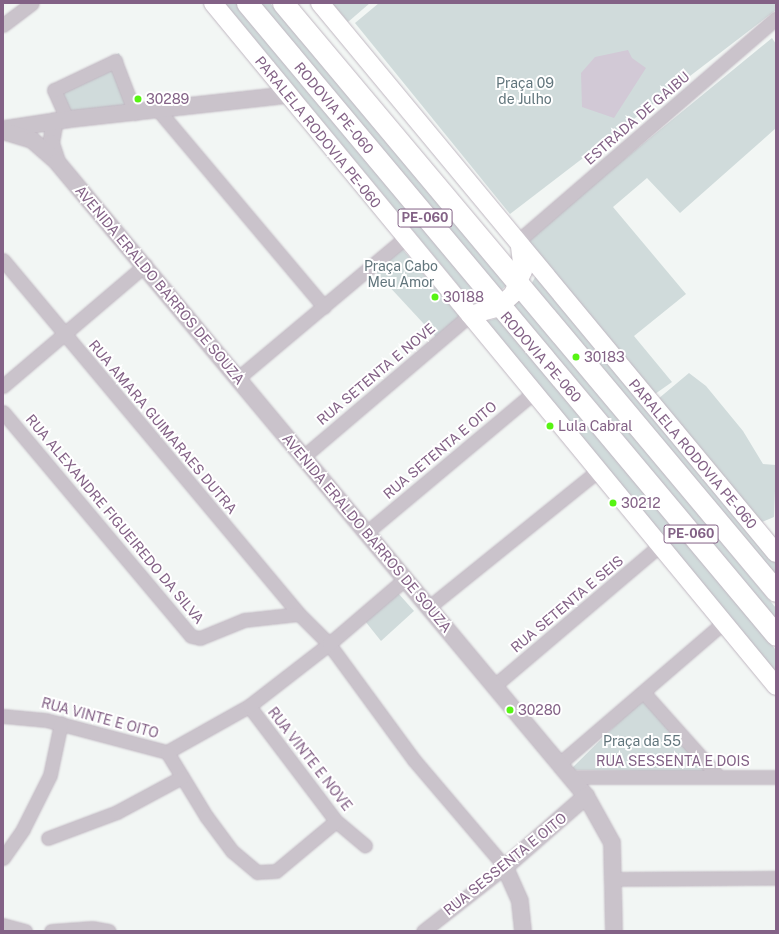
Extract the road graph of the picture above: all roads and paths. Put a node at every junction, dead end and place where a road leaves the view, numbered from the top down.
1 (32, 3) edge
2 (213, 3) edge
3 (247, 3) edge
4 (283, 3) edge
5 (320, 3) edge
6 (776, 18) edge
7 (3, 25) edge
8 (287, 95) junction
9 (159, 111) junction
10 (135, 113) junction
11 (61, 120) junction
12 (3, 130) edge
13 (57, 162) junction
14 (405, 238) junction
15 (518, 241) junction
16 (3, 260) edge
17 (145, 265) junction
18 (518, 286) junction
19 (324, 307) junction
20 (499, 307) junction
21 (470, 315) junction
22 (64, 334) junction
23 (238, 378) junction
24 (3, 386) edge
25 (533, 393) junction
26 (3, 412) edge
27 (303, 457) junction
28 (599, 470) junction
29 (367, 532) junction
30 (659, 546) junction
31 (776, 553) edge
32 (406, 578) junction
33 (776, 591) edge
34 (429, 607) junction
35 (299, 614) junction
36 (724, 622) junction
37 (776, 635) edge
38 (329, 644) junction
39 (494, 686) junction
40 (776, 686) edge
41 (644, 693) junction
42 (249, 706) junction
43 (3, 716) edge
44 (61, 723) junction
45 (167, 752) junction
46 (559, 764) junction
47 (718, 776) junction
48 (182, 777) junction
49 (570, 777) junction
50 (776, 777) edge
51 (586, 796) junction
52 (336, 821) junction
53 (48, 838) dead end
54 (365, 845) dead end
55 (3, 858) edge
56 (505, 867) junction
57 (776, 878) edge
58 (614, 879) junction
59 (3, 925) edge
60 (25, 931) edge
61 (51, 931) edge
62 (55, 931) edge
63 (109, 931) edge
64 (423, 931) edge
65 (523, 931) edge
66 (614, 931) edge

1 - 7 street
2 - 8 main road, PARALELA RODOVIA PE-060 / PE-060
3 - 20 highway, RODOVIA PE-060 / PE-060
4 - 18 highway, RODOVIA PE-060 / PE-060
5 - 15 main road, PARALELA RODOVIA PE-060
6 - 15 street, ESTRADA DE GAIBU
8 - 9 street
8 - 14 main road, PARALELA RODOVIA PE-060 / PE-060
9 - 10 street
9 - 19 street
10 - 11 street
10 - 11 street
11 - 12 street
11 - 13 street, AVENIDA ERALDO BARROS DE SOUZA
12 - 13 street, AVENIDA ERALDO BARROS DE SOUZA
13 - 17 street, AVENIDA ERALDO BARROS DE SOUZA
14 - 19 street
14 - 21 main road, PARALELA RODOVIA PE-060 / PE-060
15 - 18 main road
15 - 31 main road, PARALELA RODOVIA PE-060
16 - 22 street, RUA AMARA GUIMARAES DUTRA
17 - 22 street
17 - 23 street, AVENIDA ERALDO BARROS DE SOUZA
18 - 20 main road
18 - 33 highway, RODOVIA PE-060 / PE-060
19 - 23 street
20 - 21 main road
20 - 37 highway, RODOVIA PE-060 / PE-060
21 - 25 main road, PARALELA RODOVIA PE-060 / PE-060
21 - 27 street, RUA SETENTA E NOVE
22 - 24 street
22 - 35 street, RUA AMARA GUIMARAES DUTRA
23 - 27 street, AVENIDA ERALDO BARROS DE SOUZA
25 - 28 main road, PARALELA RODOVIA PE-060 / PE-060
25 - 29 street, RUA SETENTA E OITO
26 - 35 street, RUA ALEXANDRE FIGUEIREDO DA SILVA
27 - 29 street, AVENIDA ERALDO BARROS DE SOUZA
28 - 30 main road, PARALELA RODOVIA PE-060 / PE-060
28 - 34 street
29 - 32 street, AVENIDA ERALDO BARROS DE SOUZA
30 - 36 main road, PARALELA RODOVIA PE-060 / PE-060
30 - 39 street, RUA SETENTA E SEIS
32 - 34 street, AVENIDA ERALDO BARROS DE SOUZA
32 - 38 street, RUA VINTE E OITO
34 - 39 street, AVENIDA ERALDO BARROS DE SOUZA
35 - 38 street
36 - 40 main road, PARALELA RODOVIA PE-060 / PE-060
36 - 41 street
38 - 42 street, RUA VINTE E OITO
38 - 56 street
39 - 46 street, AVENIDA ERALDO BARROS DE SOUZA
41 - 46 street
41 - 47 street
42 - 45 street, RUA VINTE E OITO
42 - 52 street, RUA VINTE E NOVE
43 - 44 street, RUA VINTE E OITO
44 - 45 street, RUA VINTE E OITO
44 - 55 street
45 - 48 street
46 - 49 street, AVENIDA ERALDO BARROS DE SOUZA
47 - 49 street, RUA SESSENTA E DOIS
47 - 50 street, RUA SESSENTA E DOIS
48 - 52 street
48 - 53 street
49 - 51 street, AVENIDA ERALDO BARROS DE SOUZA
51 - 56 street, RUA SESSENTA E OITO
51 - 58 street, AVENIDA ERALDO BARROS DE SOUZA
52 - 54 street, RUA VINTE E NOVE
56 - 64 street, RUA SESSENTA E OITO
56 - 65 street
57 - 58 street
58 - 66 street, AVENIDA ERALDO BARROS DE SOUZA
59 - 60 street
61 - 62 street
62 - 63 street

